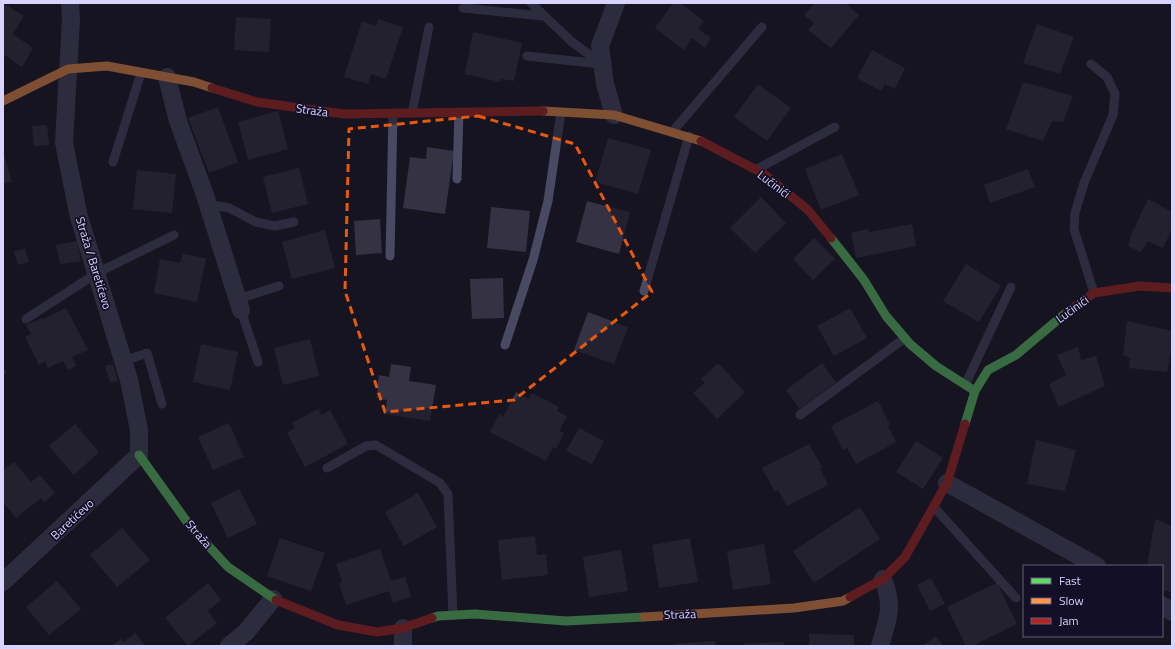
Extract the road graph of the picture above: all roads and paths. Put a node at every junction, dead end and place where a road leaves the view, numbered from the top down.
1 (70, 3) edge
2 (531, 3) edge
3 (616, 3) edge
4 (463, 8) dead end
5 (543, 16) junction
6 (429, 27) dead end
7 (762, 28) dead end
8 (527, 56) dead end
9 (602, 64) junction
10 (1091, 64) dead end
11 (68, 69) junction
12 (141, 73) junction
13 (167, 77) junction
14 (3, 101) edge
15 (459, 112) junction
16 (561, 112) junction
17 (393, 113) junction
18 (412, 113) junction
19 (614, 115) junction
20 (835, 127) dead end
21 (673, 131) junction
22 (690, 136) junction
23 (113, 162) dead end
24 (756, 170) junction
25 (457, 179) dead end
26 (208, 204) junction
27 (294, 222) dead end
28 (174, 235) dead end
29 (390, 256) dead end
30 (97, 273) junction
31 (278, 286) dead end
32 (1011, 287) dead end
33 (1172, 288) edge
34 (644, 291) dead end
35 (1094, 293) junction
36 (240, 304) junction
37 (26, 319) dead end
38 (905, 338) junction
39 (505, 344) dead end
40 (124, 361) junction
41 (258, 362) dead end
42 (965, 385) junction
43 (975, 391) junction
44 (162, 404) dead end
45 (800, 415) dead end
46 (139, 455) junction
47 (328, 468) dead end
48 (947, 483) junction
49 (934, 507) junction
50 (1095, 565) edge
51 (883, 579) junction
52 (3, 582) edge
53 (1016, 598) dead end
54 (273, 599) junction
55 (1163, 606) edge
56 (1172, 612) edge
57 (453, 615) junction
58 (403, 628) junction
59 (228, 646) edge
60 (403, 646) edge
61 (880, 646) edge

1 - 11 street, Straža / Baretićevo
2 - 5 lane
3 - 9 street
4 - 5 lane
5 - 9 lane
6 - 18 lane
7 - 21 lane
8 - 9 lane
9 - 19 street
10 - 35 lane
11 - 12 street, Straža
11 - 14 street
11 - 30 street, Straža / Baretićevo
12 - 13 street, Straža
12 - 23 lane
13 - 17 street, Straža
13 - 26 street
15 - 16 street, Straža
15 - 18 street, Straža
15 - 25 lane
16 - 19 street, Straža
16 - 39 lane
17 - 18 street, Straža
17 - 29 lane
19 - 21 street, Lučinići
20 - 24 lane
21 - 22 street, Lučinići
22 - 24 street, Lučinići
22 - 34 lane
24 - 38 street, Lučinići
26 - 27 lane
26 - 36 street
28 - 30 lane
30 - 37 lane
30 - 40 street, Straža / Baretićevo
31 - 36 lane
32 - 42 lane
33 - 35 street, Lučinići
35 - 43 street, Lučinići
36 - 41 lane
38 - 42 street, Lučinići
38 - 45 lane
40 - 44 lane
40 - 46 street, Straža / Baretićevo
42 - 43 street, Lučinići
43 - 48 street, Lučinići
46 - 52 street, Baretićevo
46 - 54 street, Straža
47 - 57 lane
48 - 49 street, Lučinići
48 - 50 street
49 - 51 street, Lučinići
49 - 53 lane
51 - 57 street, Straža
51 - 61 street
54 - 58 street, Straža
54 - 59 street
55 - 56 street
57 - 58 street, Straža
58 - 60 street

